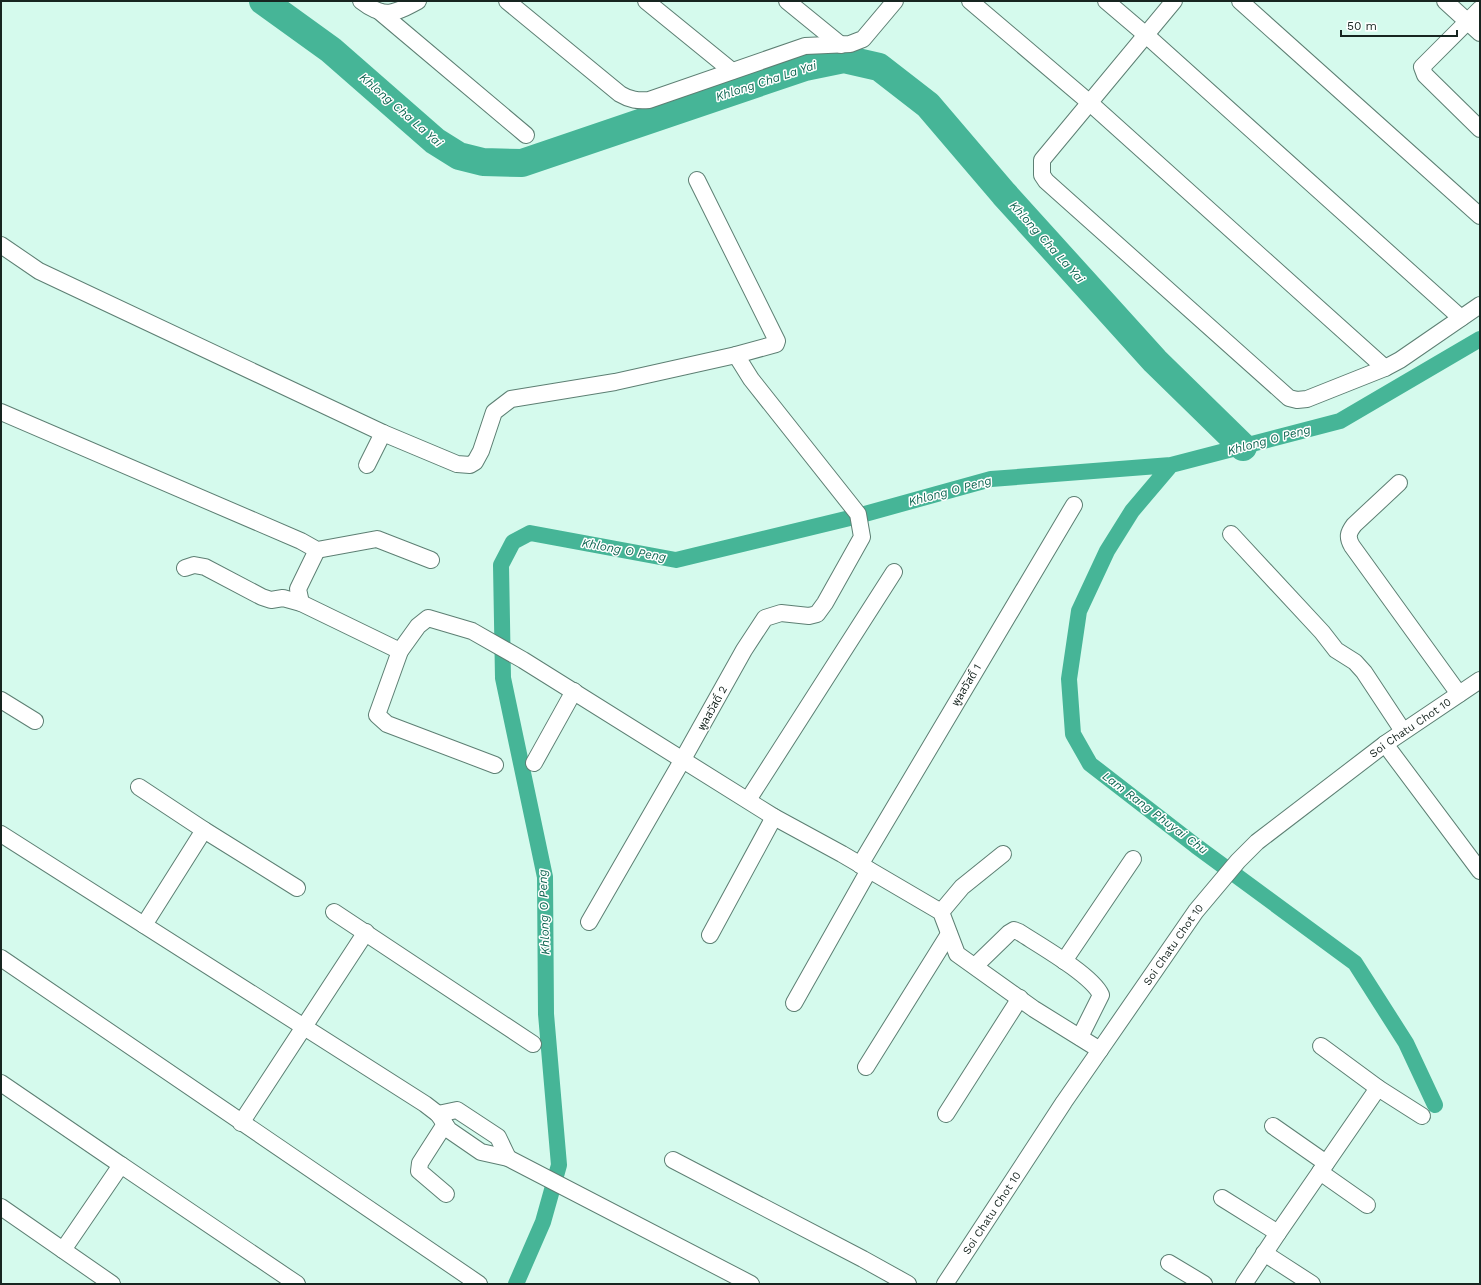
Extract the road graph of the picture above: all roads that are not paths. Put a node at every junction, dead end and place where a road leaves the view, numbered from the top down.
1 (362, 1) edge
2 (418, 1) edge
3 (507, 1) edge
4 (646, 1) edge
5 (786, 1) edge
6 (895, 1) edge
7 (970, 1) edge
8 (1106, 1) edge
9 (1174, 1) edge
10 (1240, 1) edge
11 (1446, 1) edge
12 (1480, 9) edge
13 (380, 12) junction
14 (1468, 21) junction
15 (1480, 33) edge
16 (1146, 35) junction
17 (841, 45) junction
18 (732, 71) junction
19 (1090, 103) junction
20 (1480, 129) edge
21 (526, 135) dead end
22 (697, 180) dead end
23 (1480, 216) edge
24 (1, 245) edge
25 (1480, 305) edge
26 (1461, 318) junction
27 (736, 355) junction
28 (1385, 368) junction
29 (1, 412) edge
30 (383, 432) junction
31 (367, 465) dead end
32 (1399, 483) dead end
33 (1074, 505) dead end
34 (1231, 534) dead end
35 (316, 550) junction
36 (431, 560) dead end
37 (186, 568) dead end
38 (894, 572) dead end
39 (301, 603) junction
40 (400, 651) junction
41 (1480, 680) edge
42 (574, 691) junction
43 (1458, 694) junction
44 (1, 700) edge
45 (35, 721) dead end
46 (1403, 731) junction
47 (1385, 744) junction
48 (683, 759) junction
49 (534, 763) dead end
50 (495, 765) dead end
51 (139, 787) dead end
52 (748, 800) junction
53 (774, 817) junction
54 (204, 830) junction
55 (1, 834) edge
56 (1003, 854) dead end
57 (1133, 859) dead end
58 (865, 867) junction
59 (1480, 871) edge
60 (297, 888) dead end
61 (334, 912) dead end
62 (941, 912) junction
63 (589, 922) dead end
64 (144, 925) junction
65 (366, 932) junction
66 (949, 934) junction
67 (710, 935) dead end
68 (1, 958) edge
69 (1064, 962) junction
70 (975, 966) junction
71 (1020, 998) junction
72 (794, 1003) dead end
73 (303, 1028) junction
74 (1080, 1037) junction
75 (533, 1044) dead end
76 (1321, 1046) dead end
77 (1100, 1050) junction
78 (866, 1067) dead end
79 (1, 1084) edge
80 (1378, 1088) junction
81 (946, 1114) dead end
82 (1422, 1116) dead end
83 (442, 1119) junction
84 (240, 1123) junction
85 (1273, 1126) dead end
86 (513, 1160) junction
87 (673, 1160) dead end
88 (121, 1165) junction
89 (1323, 1168) junction
90 (446, 1194) dead end
91 (1222, 1198) dead end
92 (1367, 1205) dead end
93 (3, 1214) edge
94 (1278, 1233) junction
95 (63, 1250) junction
96 (1264, 1253) junction
97 (1169, 1263) dead end
98 (93, 1279) edge
99 (112, 1284) edge
100 (295, 1284) edge
101 (479, 1284) edge
102 (751, 1284) edge
103 (908, 1284) edge
104 (945, 1284) edge
105 (1204, 1284) edge
106 (1244, 1284) edge
107 (1312, 1284) edge

1 - 13 street
2 - 13 street
3 - 18 street
4 - 18 street
5 - 17 street
6 - 17 street
7 - 19 street
8 - 16 street
9 - 16 street
10 - 23 street
11 - 14 street
12 - 14 street
13 - 21 street
14 - 15 street
14 - 20 street
16 - 19 street
16 - 26 street
17 - 18 street
19 - 28 street
19 - 28 street
22 - 27 street
24 - 30 street
25 - 26 street
26 - 28 street
27 - 30 street
27 - 48 street, พูลสวัสดิ์ 2
29 - 35 street
30 - 31 street
32 - 43 street
33 - 58 street, พูลสวัสดิ์ 1
34 - 46 street
35 - 36 street
35 - 39 street
37 - 39 street
38 - 52 street
39 - 40 street
40 - 42 street
40 - 50 street
41 - 43 street, Soi Chatu Chot 10
42 - 48 street
42 - 49 street
43 - 46 street, Soi Chatu Chot 10
44 - 45 street
46 - 47 street, Soi Chatu Chot 10
47 - 59 street
47 - 77 street, Soi Chatu Chot 10
48 - 52 street
48 - 63 street, พูลสวัสดิ์ 2
51 - 54 street
52 - 53 street
53 - 58 street
53 - 67 street
54 - 60 street
54 - 64 street
55 - 64 street
56 - 62 street
57 - 69 street
58 - 62 street
58 - 72 street, พูลสวัสดิ์ 1
61 - 65 street
62 - 66 street
64 - 73 street
65 - 73 street
65 - 75 street
66 - 70 street
66 - 78 street
68 - 84 street
69 - 70 street
69 - 74 street
70 - 71 street
71 - 74 street
71 - 81 street
73 - 83 street
73 - 84 street
74 - 77 street
76 - 80 street
77 - 104 street, Soi Chatu Chot 10
79 - 88 street
80 - 82 street
80 - 89 street
83 - 86 street
83 - 86 street
83 - 90 street
84 - 101 street
85 - 89 street
86 - 102 street
87 - 103 street
88 - 95 street
88 - 100 street
89 - 92 street
89 - 94 street
91 - 94 street
93 - 95 street
94 - 96 street
95 - 98 street
96 - 106 street
96 - 107 street
97 - 105 street
98 - 99 street

